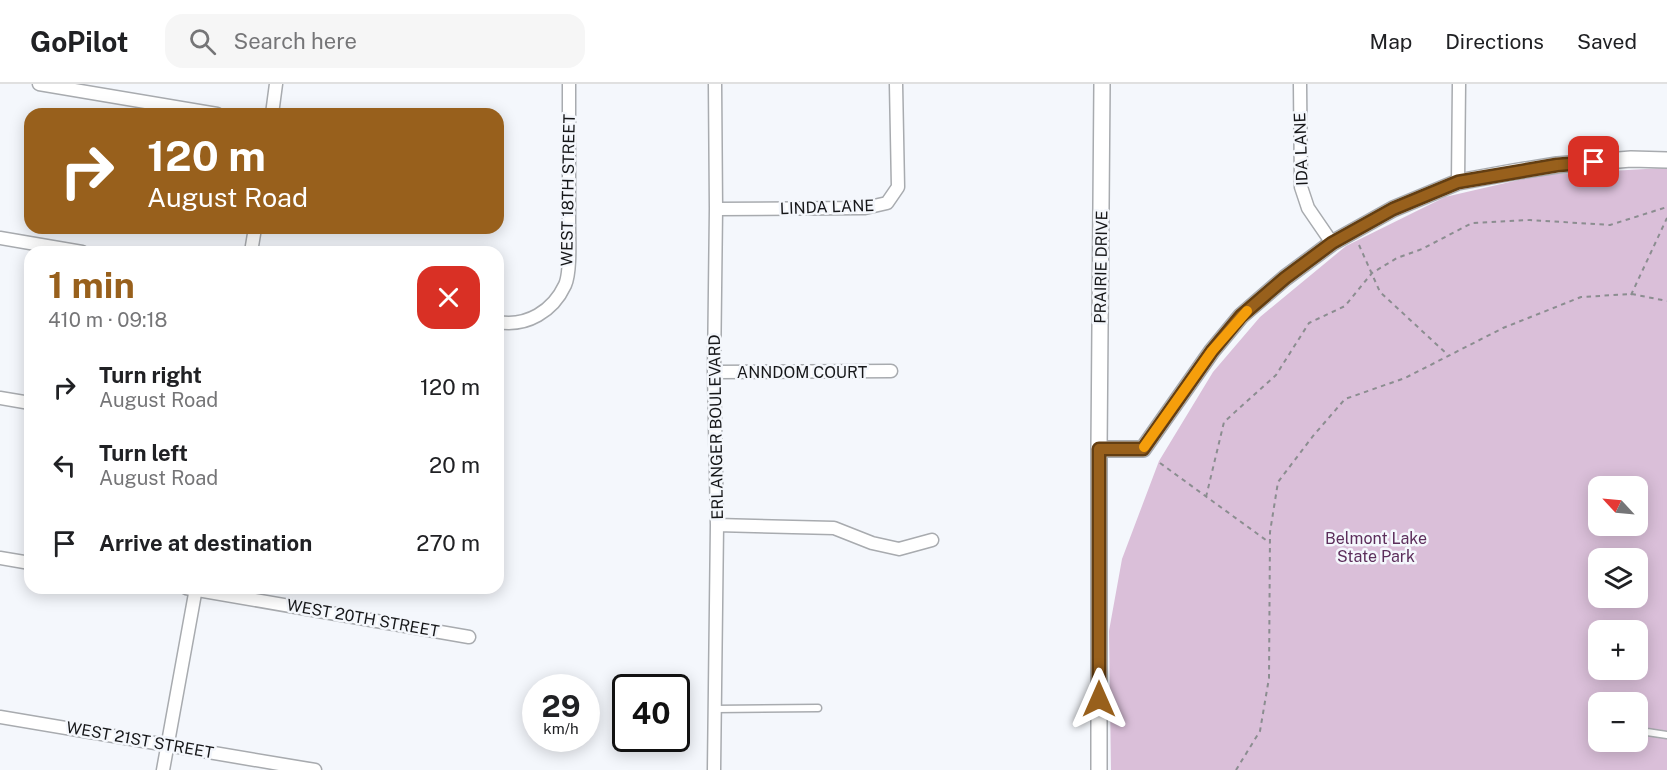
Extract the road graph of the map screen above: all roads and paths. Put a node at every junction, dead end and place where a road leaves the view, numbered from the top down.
1 (39, 84) edge
2 (276, 84) edge
3 (569, 84) edge
4 (715, 84) edge
5 (896, 84) edge
6 (1102, 84) edge
7 (1300, 84) edge
8 (1459, 84) edge
9 (181, 108) edge
10 (273, 108) edge
11 (1667, 160) edge
12 (1458, 182) junction
13 (1667, 207) edge
14 (716, 209) junction
15 (1667, 218) edge
16 (0, 238) edge
17 (1332, 243) junction
18 (1358, 243) dead end
19 (47, 246) edge
20 (1372, 273) junction
21 (1631, 295) junction
22 (1667, 302) edge
23 (504, 323) edge
24 (1449, 356) junction
25 (891, 371) dead end
26 (714, 372) junction
27 (0, 398) edge
28 (24, 402) edge
29 (1099, 449) junction
30 (1160, 463) dead end
31 (1206, 497) junction
32 (717, 525) junction
33 (932, 540) dead end
34 (1270, 543) junction
35 (0, 558) edge
36 (24, 561) edge
37 (192, 594) edge
38 (222, 594) edge
39 (469, 637) dead end
40 (818, 708) dead end
41 (715, 709) junction
42 (0, 717) edge
43 (1648, 732) edge
44 (1667, 735) edge
45 (167, 745) junction
46 (163, 770) edge
47 (315, 770) edge
48 (714, 770) edge
49 (1099, 770) edge
50 (1236, 770) edge

1 - 9 street
2 - 10 street
3 - 23 street, WEST 18TH STREET
4 - 14 street, ERLANGER BOULEVARD
5 - 14 street, LINDA LANE
6 - 29 street, PRAIRIE DRIVE
7 - 17 street, IDA LANE
8 - 12 street
11 - 12 street
12 - 17 street
13 - 20 path
14 - 26 street, ERLANGER BOULEVARD
15 - 21 path
16 - 19 street
17 - 29 street
18 - 20 path
20 - 24 path
20 - 31 path
21 - 22 path
21 - 24 path
24 - 34 path
25 - 26 street, ANNDOM COURT
26 - 32 street, ERLANGER BOULEVARD
27 - 28 street
29 - 49 street, PRAIRIE DRIVE
30 - 31 path
31 - 34 path
32 - 33 street
32 - 41 street, ERLANGER BOULEVARD
34 - 50 path
35 - 36 street
37 - 45 street
38 - 39 street, WEST 20TH STREET
40 - 41 lane
41 - 48 street, ERLANGER BOULEVARD
42 - 45 street, WEST 21ST STREET
43 - 44 lane
45 - 46 street
45 - 47 street, WEST 21ST STREET

